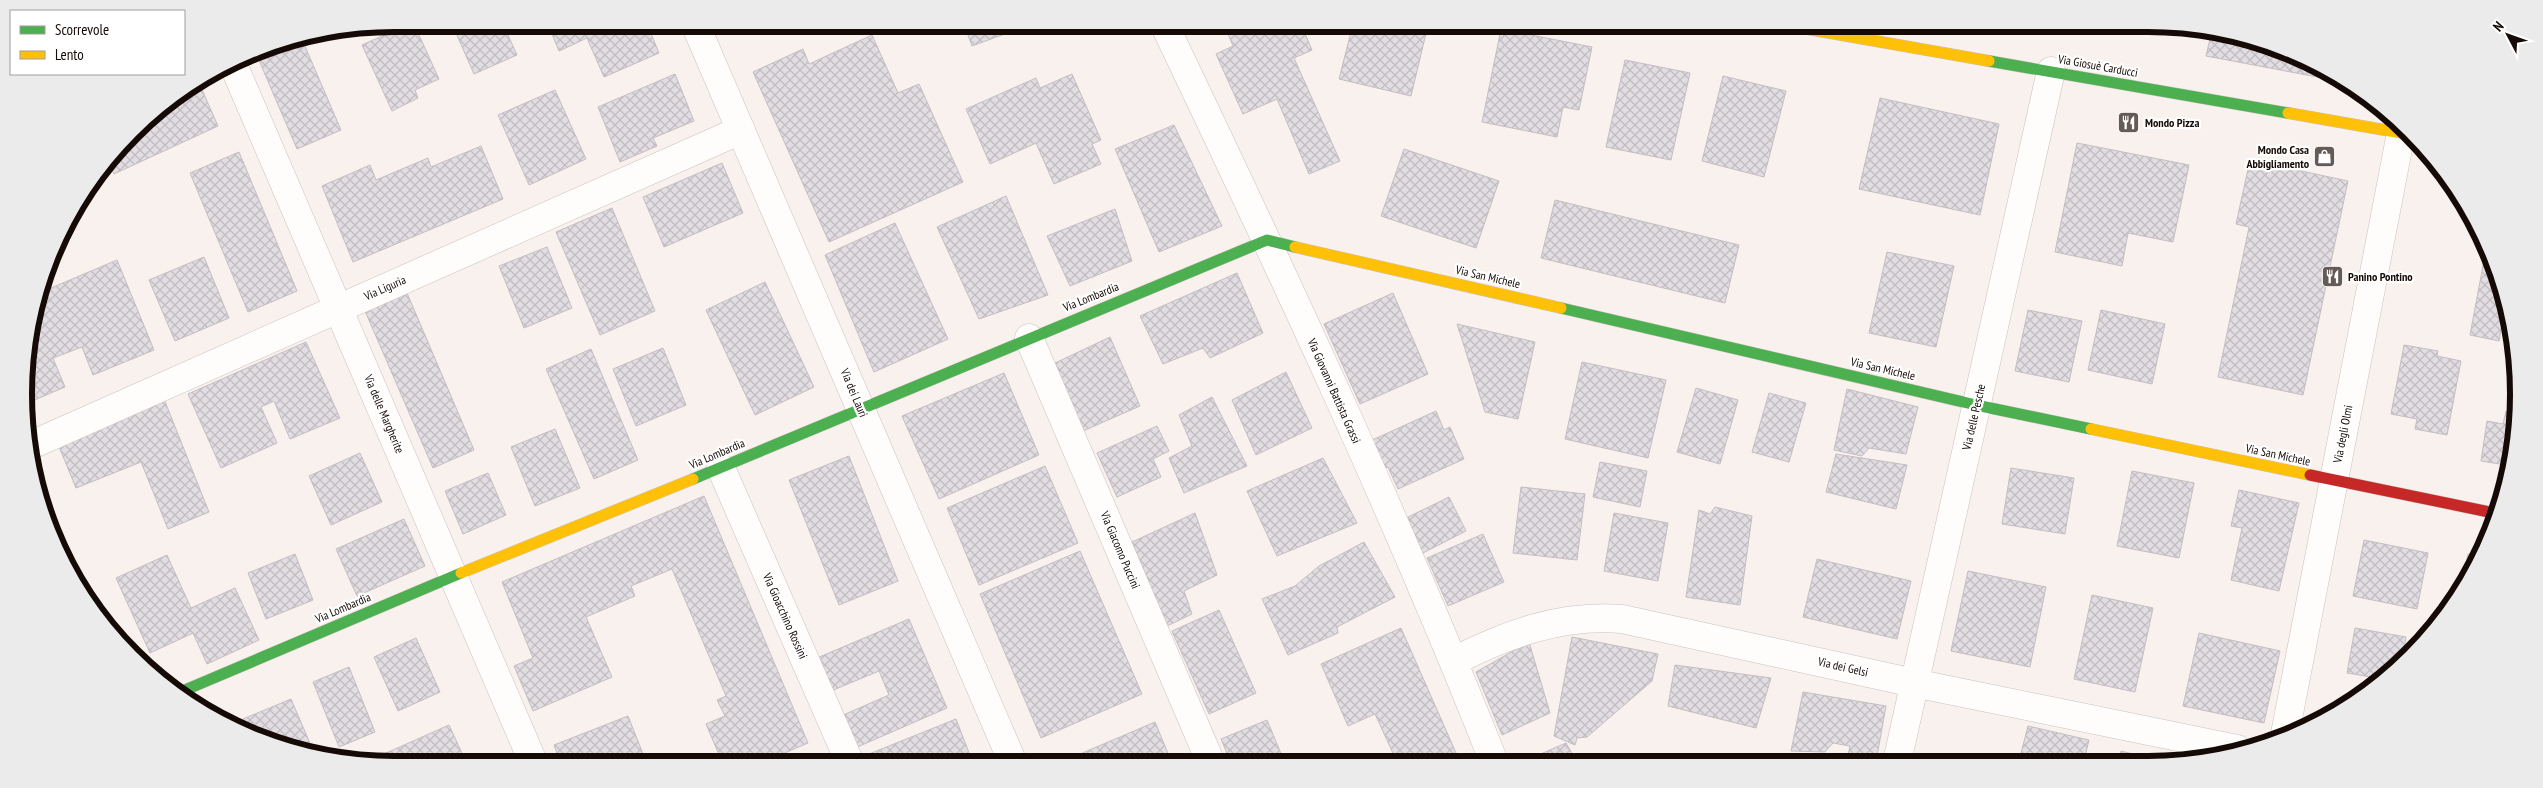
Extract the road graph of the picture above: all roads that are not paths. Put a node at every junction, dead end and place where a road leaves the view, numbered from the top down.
1 (698, 32) edge
2 (1168, 32) edge
3 (1825, 32) edge
4 (235, 69) edge
5 (2051, 71) junction
6 (741, 130) junction
7 (2399, 133) edge
8 (2406, 139) edge
9 (1267, 240) junction
10 (340, 308) junction
11 (1029, 338) junction
12 (1976, 405) junction
13 (861, 409) junction
14 (36, 443) edge
15 (721, 468) junction
16 (2334, 480) junction
17 (2490, 512) edge
18 (453, 576) junction
19 (1454, 661) junction
20 (1914, 683) junction
21 (186, 690) edge
22 (2286, 728) edge
23 (2227, 747) edge
24 (531, 756) edge
25 (847, 756) edge
26 (1010, 756) edge
27 (1208, 756) edge
28 (1492, 756) edge
29 (1897, 756) edge

1 - 6 street, Via dei Lauri
2 - 9 street, Via Giovanni Battista Grassi
3 - 5 street, Via Giosuè Carducci
4 - 10 street, Via delle Margherite
5 - 7 street, Via Giosuè Carducci
5 - 12 street, Via delle Pesche
6 - 10 street, Via Liguria
6 - 13 street, Via dei Lauri
8 - 16 street, Via degli Olmi
9 - 11 street, Via Lombardia
9 - 12 street, Via San Michele
9 - 19 street, Via Giovanni Battista Grassi
10 - 14 street, Via Liguria
10 - 18 street, Via delle Margherite
11 - 13 street, Via Lombardia
11 - 27 street, Via Giacomo Puccini
12 - 16 street, Via San Michele
12 - 20 street, Via delle Pesche
13 - 15 street, Via Lombardia
13 - 26 street, Via dei Lauri
15 - 18 street, Via Lombardia
15 - 25 street, Via Gioacchino Rossini
16 - 17 street, Via San Michele
16 - 22 street, Via degli Olmi
18 - 21 street, Via Lombardia
18 - 24 street, Via delle Margherite
19 - 20 street, Via dei Gelsi
19 - 28 street, Via Giovanni Battista Grassi
20 - 23 street, Via dei Gelsi
20 - 29 street, Via delle Pesche

